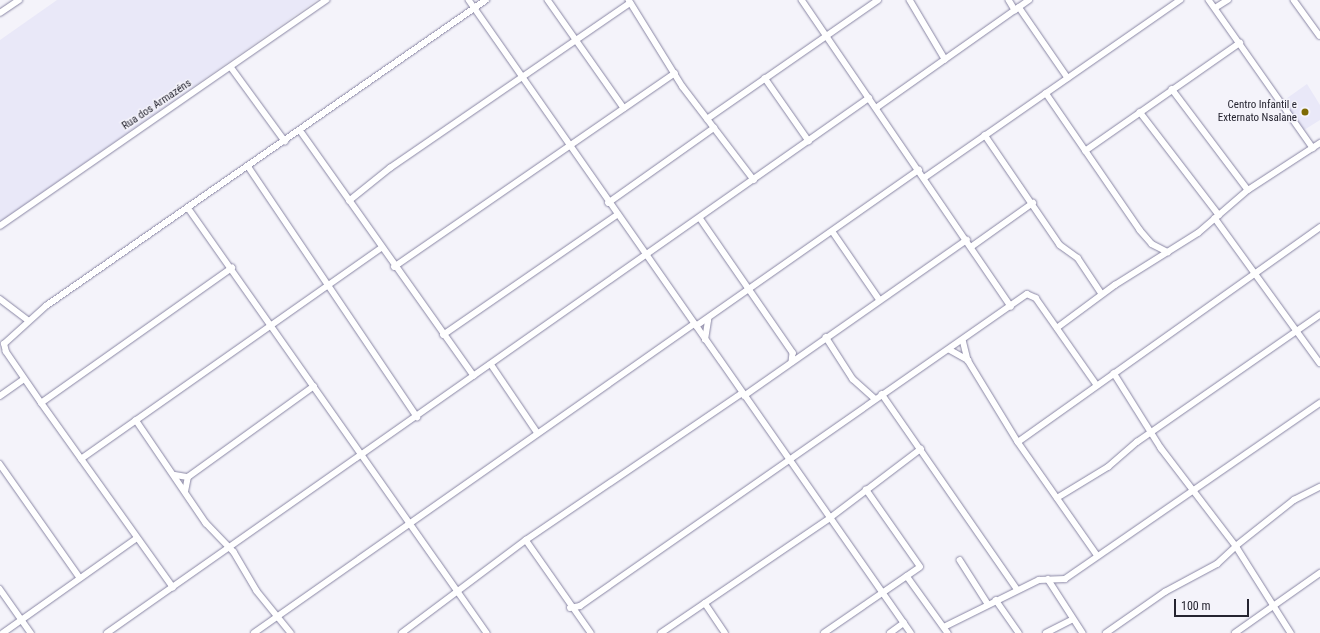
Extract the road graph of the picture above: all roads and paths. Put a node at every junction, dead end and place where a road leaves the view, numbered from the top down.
1 (18, 0) edge
2 (326, 0) edge
3 (469, 0) edge
4 (486, 0) edge
5 (548, 0) edge
6 (802, 0) edge
7 (878, 0) edge
8 (910, 0) edge
9 (1009, 0) edge
10 (1029, 0) edge
11 (1180, 0) edge
12 (1209, 0) edge
13 (1228, 0) edge
14 (1294, 0) edge
15 (629, 1) edge
16 (475, 8) junction
17 (1215, 8) junction
18 (1017, 9) junction
19 (0, 13) edge
20 (1318, 27) edge
21 (827, 34) junction
22 (1320, 36) edge
23 (576, 39) junction
24 (1240, 43) junction
25 (945, 59) junction
26 (231, 67) junction
27 (675, 73) junction
28 (765, 78) junction
29 (1068, 78) junction
30 (522, 80) junction
31 (1172, 89) junction
32 (1046, 93) junction
33 (869, 98) junction
34 (624, 108) junction
35 (876, 108) junction
36 (1140, 112) junction
37 (707, 119) junction
38 (714, 128) junction
39 (300, 130) junction
40 (985, 135) junction
41 (285, 141) junction
42 (809, 141) junction
43 (1320, 143) edge
44 (570, 147) junction
45 (1313, 148) junction
46 (1085, 151) junction
47 (248, 166) junction
48 (919, 170) junction
49 (924, 178) junction
50 (754, 180) junction
51 (1248, 190) junction
52 (350, 202) junction
53 (608, 203) junction
54 (1033, 203) junction
55 (189, 209) junction
56 (617, 215) junction
57 (1217, 217) junction
58 (700, 218) junction
59 (0, 226) edge
60 (1320, 227) edge
61 (833, 232) junction
62 (966, 240) junction
63 (971, 247) junction
64 (381, 248) junction
65 (1158, 249) junction
66 (1168, 252) junction
67 (646, 256) junction
68 (1161, 257) junction
69 (394, 267) junction
70 (232, 268) junction
71 (1256, 273) junction
72 (327, 286) junction
73 (748, 291) junction
74 (1102, 294) junction
75 (0, 299) edge
76 (879, 299) junction
77 (1011, 306) junction
78 (1320, 315) edge
79 (28, 320) junction
80 (708, 320) junction
81 (271, 324) junction
82 (695, 325) junction
83 (1057, 328) junction
84 (1296, 332) junction
85 (443, 335) junction
86 (826, 337) junction
87 (705, 340) junction
88 (963, 340) junction
89 (950, 350) junction
90 (793, 353) junction
91 (802, 354) junction
92 (968, 360) junction
93 (792, 362) junction
94 (1320, 363) edge
95 (491, 364) junction
96 (1114, 373) junction
97 (474, 376) junction
98 (24, 379) junction
99 (1097, 385) junction
100 (314, 386) junction
101 (882, 394) junction
102 (743, 395) junction
103 (0, 396) edge
104 (875, 399) junction
105 (41, 403) junction
106 (1320, 403) edge
107 (417, 417) junction
108 (136, 420) junction
109 (1153, 431) junction
110 (538, 432) junction
111 (1018, 442) junction
112 (921, 449) junction
113 (361, 455) junction
114 (81, 459) junction
115 (790, 461) junction
116 (0, 464) edge
117 (174, 476) junction
118 (188, 477) junction
119 (1320, 487) edge
120 (1195, 489) junction
121 (866, 490) junction
122 (186, 492) junction
123 (1057, 498) junction
124 (830, 518) junction
125 (409, 523) junction
126 (137, 538) junction
127 (526, 540) junction
128 (1236, 546) junction
129 (230, 547) junction
130 (1097, 555) junction
131 (960, 560) dead end
132 (1320, 574) edge
133 (907, 576) junction
134 (80, 578) junction
135 (1048, 580) junction
136 (173, 588) junction
137 (0, 589) edge
138 (1018, 589) junction
139 (457, 591) junction
140 (882, 593) junction
141 (996, 600) junction
142 (705, 603) junction
143 (988, 604) junction
144 (580, 606) junction
145 (1274, 607) junction
146 (570, 608) junction
147 (277, 616) junction
148 (576, 616) junction
149 (1073, 619) junction
150 (22, 620) junction
151 (904, 623) junction
152 (944, 627) junction
153 (897, 629) junction
154 (911, 632) edge
155 (2, 633) edge
156 (31, 633) edge
157 (107, 633) edge
158 (254, 633) edge
159 (291, 633) edge
160 (402, 633) edge
161 (487, 633) edge
162 (591, 633) edge
163 (661, 633) edge
164 (725, 633) edge
165 (824, 633) edge
166 (890, 633) edge
167 (948, 633) edge
168 (1019, 633) edge
169 (1046, 633) edge
170 (1083, 633) edge
171 (1106, 633) edge
172 (1235, 633) edge
173 (1291, 633) edge

1 - 19 street
2 - 26 street, Rua dos Armazéns
3 - 16 street
4 - 16 street
5 - 23 street
6 - 21 street
7 - 21 street
8 - 25 street
9 - 18 street
10 - 18 street
11 - 29 street
12 - 17 street
13 - 17 street
14 - 20 street
15 - 23 street
15 - 27 street
16 - 30 street
16 - 39 street
17 - 24 street
18 - 25 street
18 - 29 street
20 - 22 street
21 - 28 street
21 - 33 street
23 - 30 street
23 - 34 street
24 - 31 street
24 - 45 street
25 - 35 street
26 - 41 street
26 - 59 street, Rua dos Armazéns
27 - 34 street
27 - 37 street
28 - 37 street
28 - 42 street
29 - 32 street
30 - 44 street
30 - 52 street
31 - 36 street
31 - 51 street
32 - 40 street
32 - 46 street
33 - 35 street
33 - 42 street
34 - 44 street
35 - 48 street
36 - 46 street
36 - 57 street
37 - 38 street
38 - 50 street
38 - 53 street
39 - 41 street
39 - 52 street
40 - 49 street
40 - 54 street
41 - 47 street
42 - 50 street
43 - 45 street
44 - 53 street
44 - 69 street
45 - 51 street
46 - 65 street
47 - 55 street
47 - 72 street
48 - 49 street
48 - 61 street
49 - 62 street
50 - 58 street
51 - 57 street
52 - 64 street
53 - 56 street
54 - 63 street
54 - 74 street
55 - 70 street
55 - 79 street
56 - 67 street
56 - 85 street
57 - 66 street
57 - 71 street
58 - 67 street
58 - 73 street
60 - 71 street
61 - 73 street
61 - 76 street
62 - 63 street
62 - 76 street
63 - 77 street
64 - 69 street
64 - 72 street
65 - 66 street
65 - 68 street
66 - 68 street
67 - 82 street
67 - 95 street
68 - 74 street
69 - 85 street
70 - 81 street
70 - 105 street
71 - 84 street
71 - 96 street
72 - 81 street
72 - 107 street
73 - 80 street
73 - 90 street
74 - 83 street
75 - 79 street
76 - 86 street
77 - 83 street
77 - 88 street
78 - 84 street
79 - 98 street
80 - 82 street
80 - 87 street
81 - 100 street
81 - 108 street
82 - 87 street
82 - 110 street
83 - 99 street
84 - 94 street
84 - 109 street
85 - 97 street
86 - 91 street
86 - 104 street
87 - 102 street
88 - 89 street
88 - 92 street
89 - 92 street
89 - 101 street
90 - 91 street
90 - 93 street
91 - 93 street
92 - 111 street
93 - 102 street
95 - 97 street
95 - 110 street
96 - 99 street
96 - 109 street
97 - 107 street
98 - 103 street
98 - 105 street
99 - 111 street
100 - 113 street
100 - 118 street
101 - 104 street
101 - 112 street
102 - 115 street
102 - 127 street
104 - 115 street
105 - 114 street
106 - 120 street
107 - 113 street
108 - 114 street
108 - 117 street
109 - 120 street
109 - 123 street
110 - 125 street
111 - 123 street
112 - 121 street
112 - 138 street
113 - 125 street
113 - 129 street
114 - 126 street
115 - 124 street
115 - 144 street
116 - 134 street
117 - 118 street
117 - 122 street
118 - 122 street
119 - 128 street
120 - 128 street
120 - 130 street
121 - 124 street
121 - 133 street
122 - 129 street
123 - 130 street
124 - 140 street
124 - 142 street
125 - 139 street
125 - 147 street
126 - 134 street
126 - 136 street
127 - 139 street
127 - 146 street
128 - 145 street
128 - 171 street
129 - 136 street
129 - 147 street
130 - 135 street
131 - 143 street
132 - 145 street
133 - 140 street
133 - 152 street
134 - 150 street
135 - 138 street
135 - 149 street
136 - 157 street
137 - 150 street
138 - 141 street
139 - 160 street
139 - 161 street
140 - 151 street
140 - 165 street
141 - 143 street
141 - 168 street
142 - 163 street
142 - 164 street
143 - 152 street
144 - 146 street
144 - 148 street
145 - 172 street
145 - 173 street
146 - 148 street
147 - 158 street
147 - 159 street
148 - 162 street
149 - 169 street
149 - 170 street
150 - 155 street
150 - 156 street
151 - 153 street
151 - 154 street
152 - 167 street
153 - 154 street
153 - 166 street

